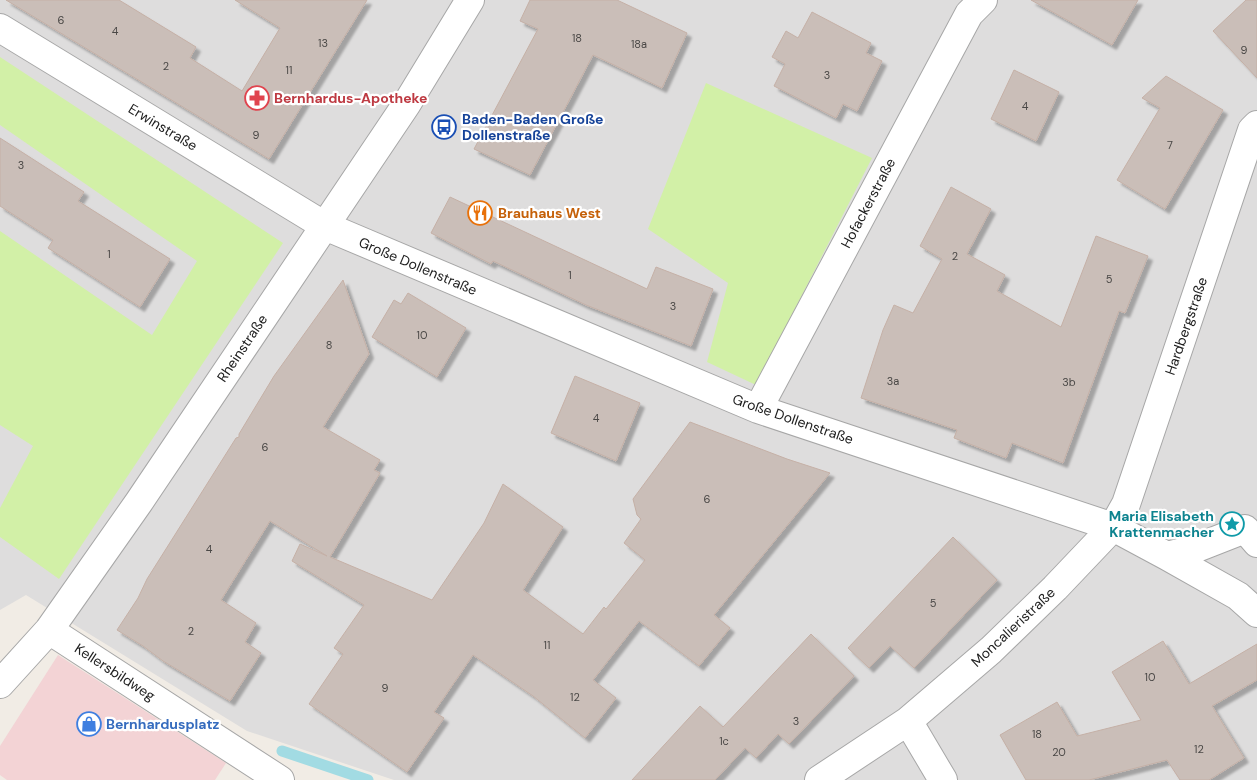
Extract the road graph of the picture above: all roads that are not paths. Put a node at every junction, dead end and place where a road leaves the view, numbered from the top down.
1 (470, 0) edge
2 (983, 0) edge
3 (0, 28) edge
4 (1257, 125) edge
5 (325, 226) junction
6 (758, 409) junction
7 (1113, 527) junction
8 (1257, 543) edge
9 (1167, 556) junction
10 (1257, 613) edge
11 (49, 630) junction
12 (0, 684) edge
13 (908, 721) junction
14 (280, 780) edge
15 (819, 780) edge
16 (943, 780) edge

1 - 5 street, Rheinstraße
2 - 6 street, Hofackerstraße
3 - 5 street, Erwinstraße
4 - 7 street, Hardbergstraße
5 - 6 street, Große Dollenstraße
5 - 11 street, Rheinstraße
6 - 7 street, Große Dollenstraße
7 - 9 street, Große Dollenstraße
7 - 13 street, Moncalieristraße
8 - 9 street
9 - 10 street, Große Dollenstraße
11 - 12 street, Rheinstraße
11 - 14 street, Kellersbildweg
13 - 15 street, Moncalieristraße
13 - 16 street

